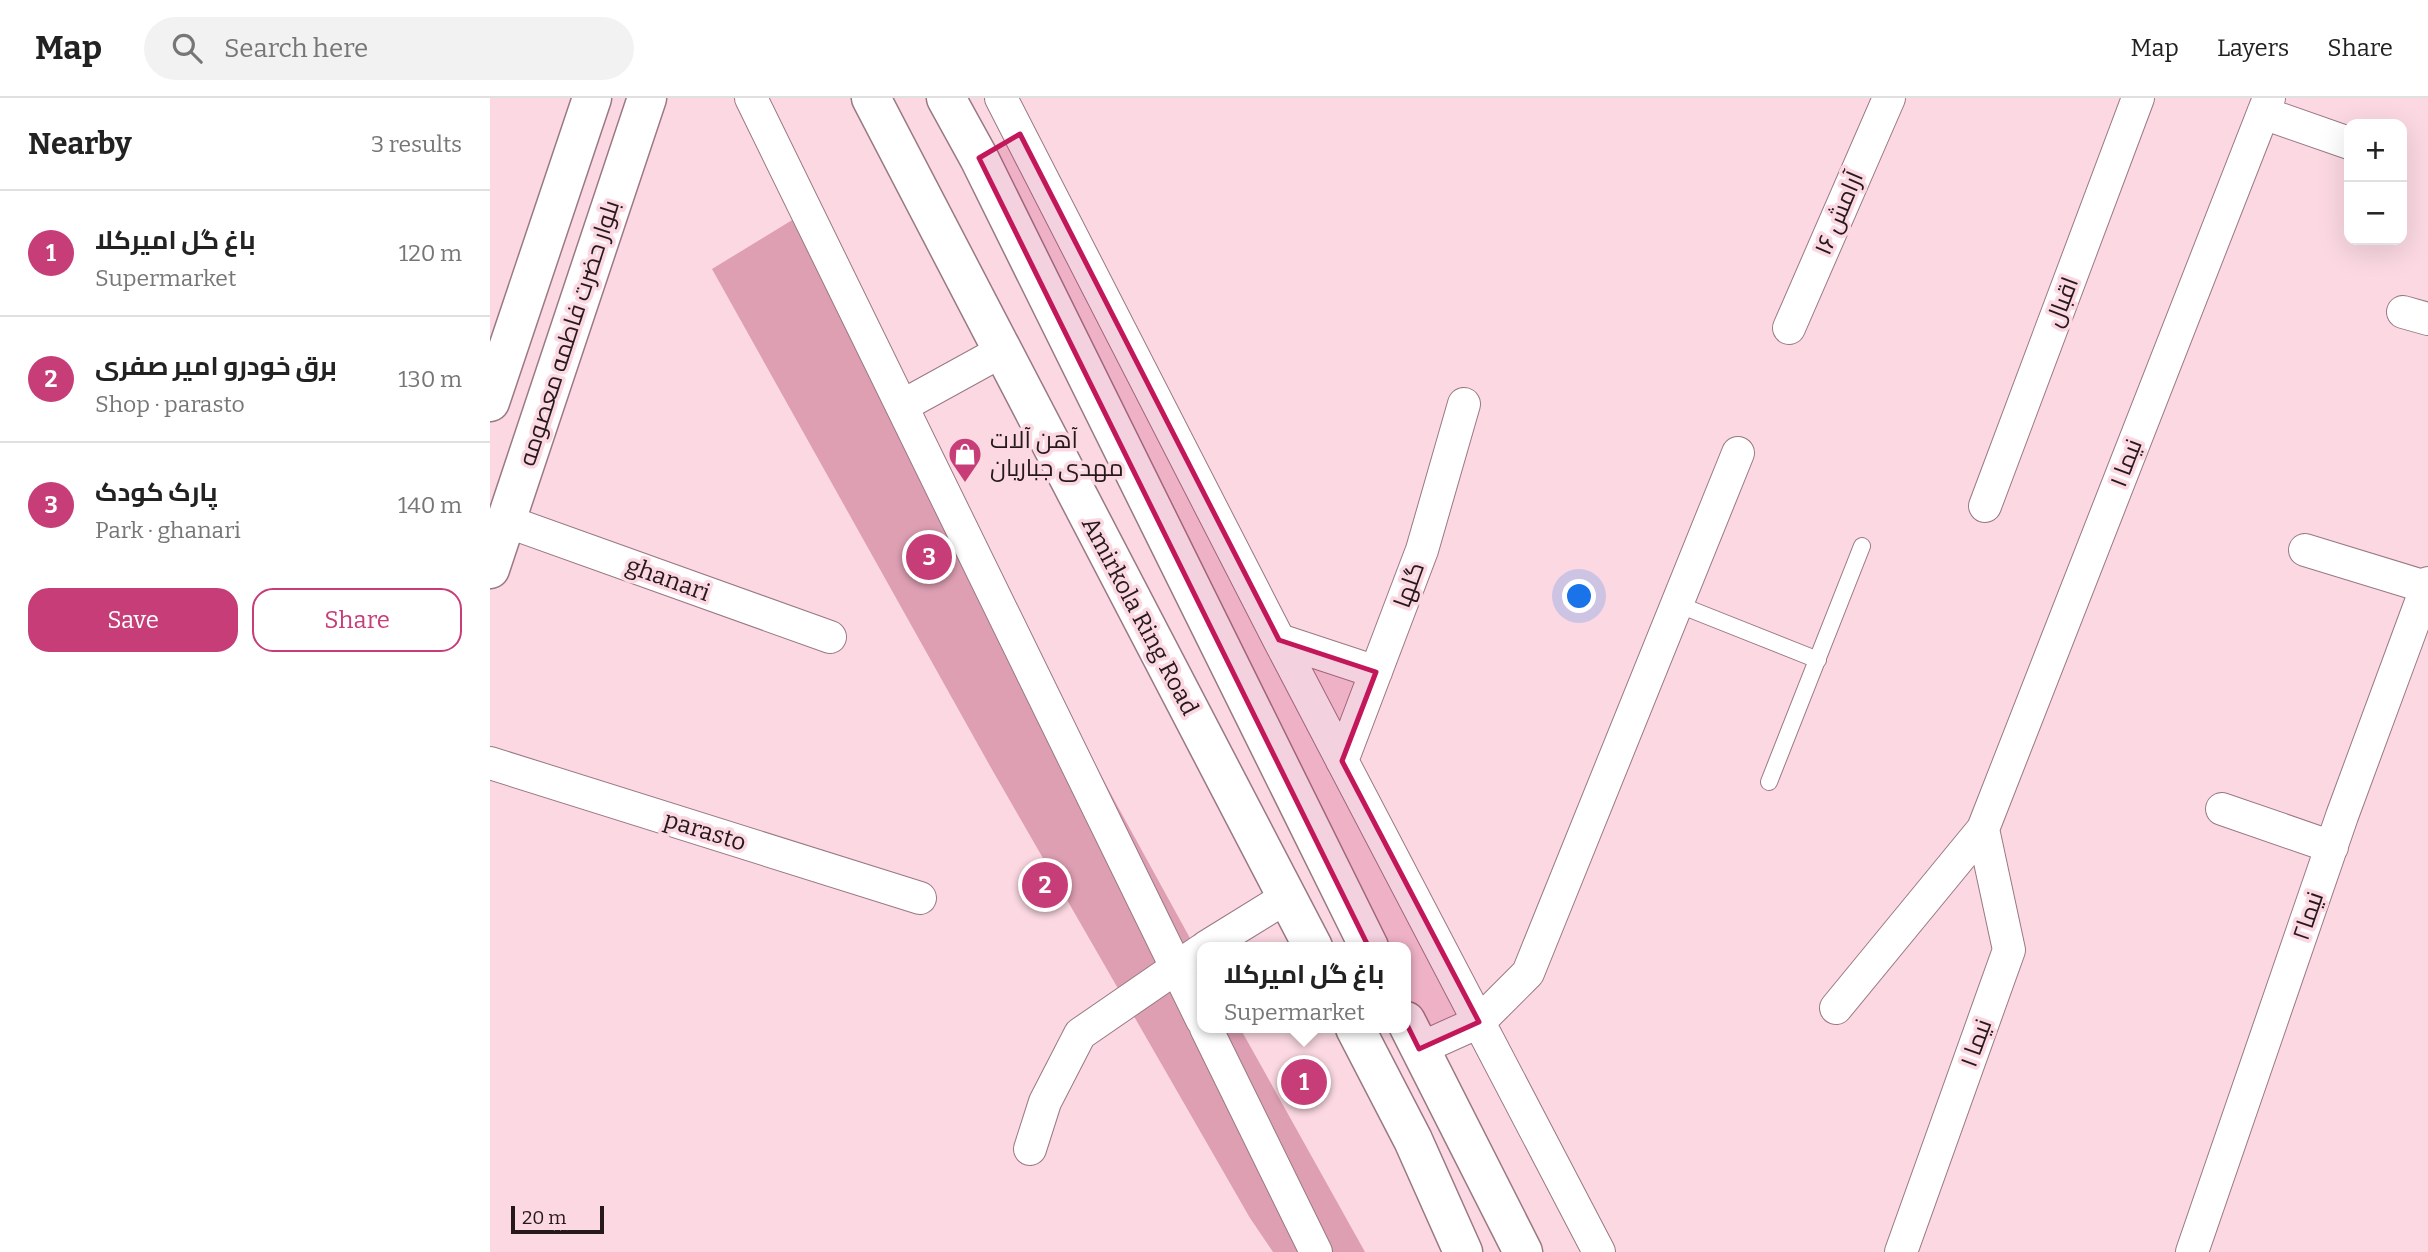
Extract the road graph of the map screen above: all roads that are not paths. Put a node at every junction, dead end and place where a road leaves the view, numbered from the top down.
1 (592, 98) edge
2 (647, 98) edge
3 (751, 98) edge
4 (871, 98) edge
5 (946, 98) edge
6 (1001, 98) edge
7 (1889, 98) edge
8 (2138, 98) edge
9 (2266, 106) edge
10 (1020, 134) junction
11 (2344, 141) edge
12 (979, 158) junction
13 (1789, 328) dead end
14 (1002, 351) junction
15 (490, 402) edge
16 (1464, 404) dead end
17 (902, 406) junction
18 (1738, 453) dead end
19 (1985, 506) dead end
20 (498, 518) edge
21 (1862, 546) dead end
22 (2305, 550) dead end
23 (490, 569) edge
24 (2427, 585) edge
25 (1677, 604) junction
26 (830, 637) dead end
27 (1279, 640) junction
28 (1818, 660) junction
29 (1376, 672) junction
30 (1342, 761) junction
31 (490, 763) edge
32 (1769, 782) dead end
33 (2222, 809) dead end
34 (1983, 829) junction
35 (2332, 847) junction
36 (1287, 897) junction
37 (920, 898) dead end
38 (1214, 942) edge
39 (1310, 942) edge
40 (1367, 942) edge
41 (1197, 952) edge
42 (1176, 966) junction
43 (1836, 1008) dead end
44 (1197, 1010) edge
45 (1479, 1023) junction
46 (1208, 1033) edge
47 (1358, 1033) edge
48 (1412, 1035) edge
49 (1030, 1149) dead end
50 (1316, 1252) edge
51 (1463, 1252) edge
52 (1523, 1252) edge
53 (1599, 1252) edge
54 (1901, 1252) edge
55 (2192, 1252) edge

1 - 15 main road
2 - 20 main road, بلوار حضرت فاطمه معصومه
3 - 17 street
4 - 14 main road, Amirkola Ring Road
5 - 12 main road
6 - 10 street
7 - 13 street, آرامش ۱۶
8 - 19 street, اقبال
9 - 11 street
9 - 34 street, نیما ۱
10 - 12 street
10 - 27 street
12 - 40 main road
14 - 17 street
14 - 36 main road, Amirkola Ring Road
16 - 29 street, گلها
17 - 42 street
18 - 25 street
20 - 23 main road, بلوار حضرت فاطمه معصومه
20 - 26 street, ghanari
21 - 28 lane
22 - 24 street
24 - 35 street, نیما۲
25 - 28 lane
25 - 45 street
27 - 29 street
27 - 30 street
28 - 32 lane
29 - 30 street, گلها
30 - 45 street
31 - 37 street, parasto
33 - 35 street
34 - 43 street, نیما ۱
34 - 54 street, نیما ۱
35 - 55 street, نیما۲
36 - 38 street
36 - 39 main road, Amirkola Ring Road
41 - 42 street
42 - 44 street
42 - 49 street
45 - 48 street
45 - 53 street
46 - 50 street
47 - 51 main road
48 - 52 main road

